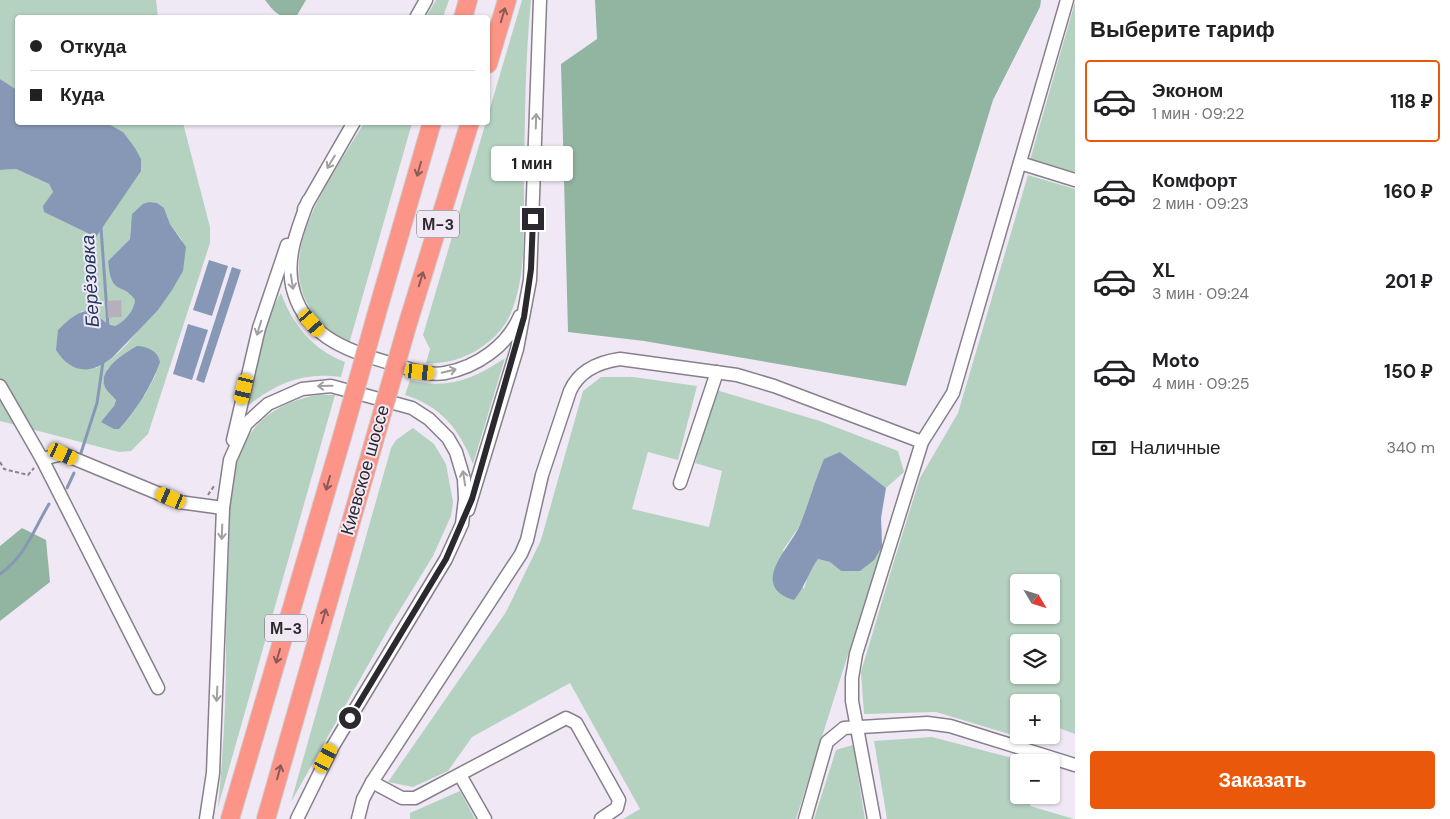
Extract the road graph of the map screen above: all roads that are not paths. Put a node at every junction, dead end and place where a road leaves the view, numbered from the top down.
1 (426, 0) edge
2 (468, 0) edge
3 (507, 0) edge
4 (540, 0) edge
5 (1066, 0) edge
6 (418, 15) edge
7 (464, 15) edge
8 (490, 57) edge
9 (352, 125) edge
10 (431, 125) edge
11 (469, 125) edge
12 (1020, 163) junction
13 (1075, 180) edge
14 (308, 201) junction
15 (526, 301) junction
16 (717, 372) junction
17 (0, 386) edge
18 (922, 442) junction
19 (42, 459) junction
20 (230, 460) junction
21 (680, 483) dead end
22 (223, 508) junction
23 (462, 524) junction
24 (158, 688) dead end
25 (857, 726) junction
26 (1075, 765) edge
27 (460, 775) junction
28 (372, 782) junction
29 (206, 819) edge
30 (230, 819) edge
31 (266, 819) edge
32 (297, 819) edge
33 (358, 819) edge
34 (485, 819) edge
35 (601, 819) edge
36 (805, 819) edge
37 (874, 819) edge

1 - 6 street
2 - 7 highway
8 -> 3 highway
15 -> 4 street
5 - 12 street
9 -> 14 street
10 -> 30 highway, Киевское шоссе / М-3, bridge
31 -> 11 highway, Киевское шоссе / М-3, bridge
12 - 13 street
12 - 18 street
14 -> 15 street
14 -> 20 street
15 - 23 street
16 - 18 street
16 - 21 street
16 - 28 street
17 - 19 street
18 - 25 street
19 - 22 street
19 - 24 street
20 - 22 street
23 -> 20 street
22 -> 29 street
23 - 32 street
25 - 26 street
25 - 36 street
25 - 37 street
27 - 28 street
27 - 34 street
27 - 35 street
28 - 33 street

